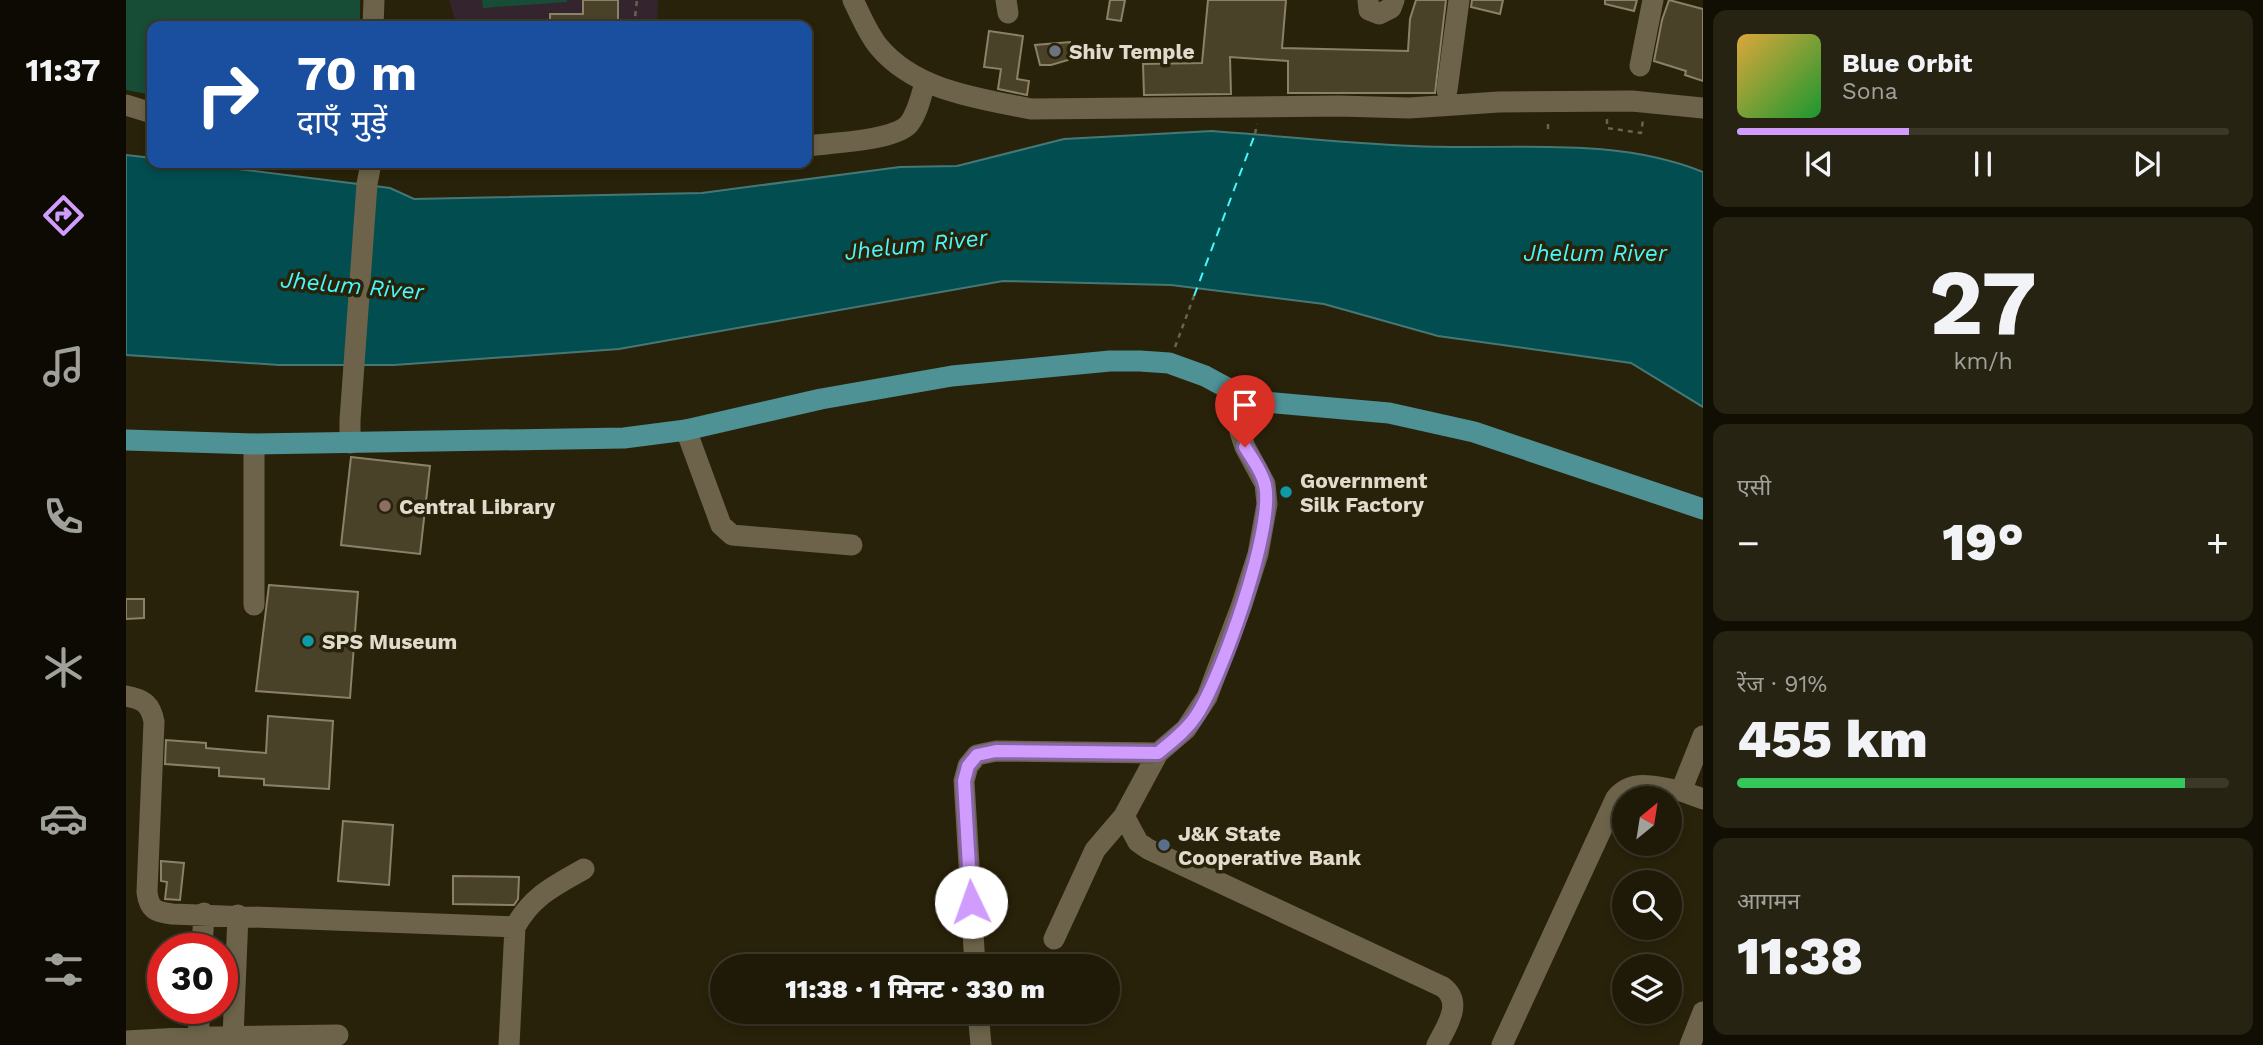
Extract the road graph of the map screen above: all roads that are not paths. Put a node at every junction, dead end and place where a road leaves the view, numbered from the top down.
1 (374, 0) edge
2 (853, 0) edge
3 (1368, 0) edge
4 (1394, 0) edge
5 (1460, 0) edge
6 (1653, 0) edge
7 (373, 21) edge
8 (1640, 66) dead end
9 (925, 83) junction
10 (1447, 90) dead end
11 (126, 106) edge
12 (1703, 108) edge
13 (147, 112) edge
14 (812, 145) edge
15 (369, 173) edge
16 (1242, 396) junction
17 (686, 430) junction
18 (126, 440) edge
19 (351, 443) junction
20 (254, 444) junction
21 (1703, 509) edge
22 (852, 544) dead end
23 (254, 605) dead end
24 (126, 696) edge
25 (1703, 736) edge
26 (1158, 753) junction
27 (1632, 786) edge
28 (1649, 786) edge
29 (1682, 788) edge
30 (1682, 791) edge
31 (1703, 799) edge
32 (1612, 806) edge
33 (1124, 816) junction
34 (584, 869) dead end
35 (204, 913) junction
36 (238, 915) junction
37 (514, 926) junction
38 (203, 933) edge
39 (1054, 939) dead end
40 (974, 954) edge
41 (1703, 1012) edge
42 (199, 1024) edge
43 (979, 1024) edge
44 (338, 1035) dead end
45 (198, 1037) junction
46 (233, 1037) junction
47 (1696, 1038) edge
48 (126, 1041) edge
49 (509, 1045) edge
50 (981, 1045) edge
51 (1437, 1045) edge
52 (1502, 1045) edge

1 - 7 street
2 - 9 street
3 - 4 street
5 - 10 street
6 - 8 street
9 - 12 street
9 - 14 street
11 - 13 street
15 - 19 street
16 - 17 main road
16 - 21 main road
16 - 26 street
17 - 19 main road
17 - 22 street
18 - 20 main road
19 - 20 main road
20 - 23 street
24 - 35 street
25 - 29 street
26 - 33 street
26 - 40 street
27 - 28 street
30 - 31 street
32 - 52 street
33 - 39 street
33 - 51 street
34 - 37 street
35 - 36 street
35 - 38 street
36 - 37 street
36 - 46 street
37 - 49 street
41 - 47 street
42 - 45 street
43 - 50 street
44 - 46 street
45 - 46 street
45 - 48 street

